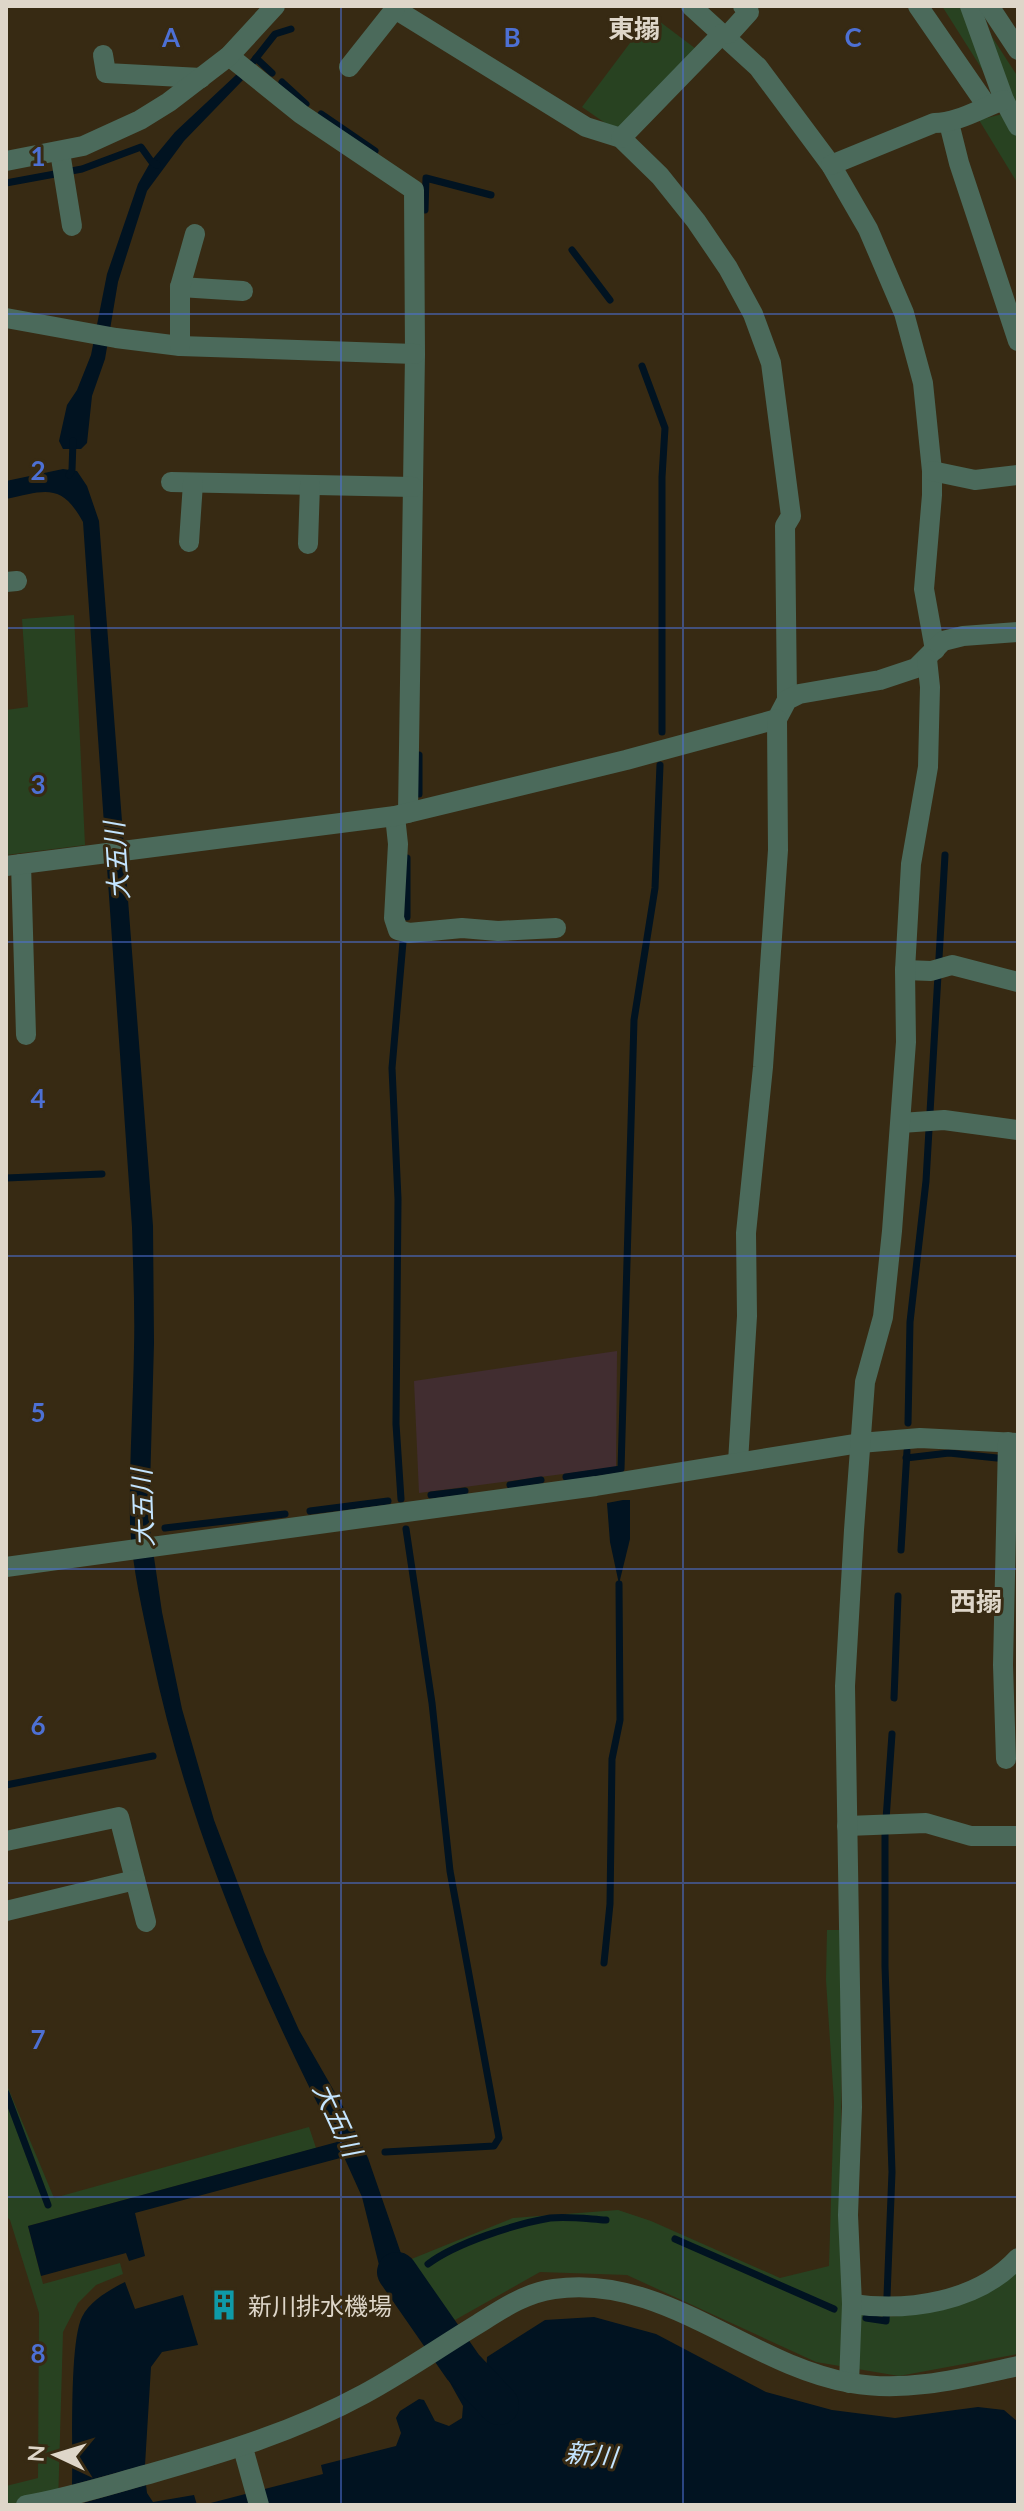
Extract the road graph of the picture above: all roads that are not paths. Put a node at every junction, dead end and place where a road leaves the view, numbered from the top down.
1 (275, 6) edge
2 (691, 6) edge
3 (743, 6) edge
4 (918, 6) edge
5 (970, 6) edge
6 (989, 6) edge
7 (396, 8) edge
8 (722, 34) junction
9 (1018, 50) edge
10 (103, 55) dead end
11 (241, 66) junction
12 (349, 67) dead end
13 (201, 78) junction
14 (996, 103) junction
15 (949, 123) junction
16 (1018, 126) edge
17 (621, 138) junction
18 (6, 161) edge
19 (831, 165) junction
20 (63, 167) junction
21 (72, 226) dead end
22 (195, 234) dead end
23 (180, 287) junction
24 (243, 291) dead end
25 (6, 318) edge
26 (1018, 341) edge
27 (180, 346) junction
28 (415, 354) junction
29 (932, 471) junction
30 (1018, 475) edge
31 (171, 482) dead end
32 (193, 483) junction
33 (310, 485) junction
34 (413, 487) junction
35 (189, 542) dead end
36 (308, 544) dead end
37 (1018, 632) edge
38 (931, 655) junction
39 (782, 710) junction
40 (402, 815) junction
41 (14, 865) edge
42 (556, 928) dead end
43 (905, 970) junction
44 (1018, 982) edge
45 (26, 1035) dead end
46 (901, 1123) junction
47 (1018, 1130) edge
48 (860, 1443) junction
49 (1013, 1443) edge
50 (738, 1462) junction
51 (6, 1567) edge
52 (1006, 1759) dead end
53 (847, 1826) junction
54 (1018, 1836) edge
55 (6, 1841) edge
56 (135, 1880) junction
57 (6, 1911) edge
58 (146, 1922) dead end
59 (1018, 2258) edge
60 (852, 2304) junction
61 (1018, 2366) edge
62 (849, 2383) junction
63 (243, 2448) junction
64 (26, 2505) edge
65 (259, 2505) edge

1 - 11 street
2 - 8 street
3 - 8 street
4 - 14 street
5 - 14 street
6 - 9 street
7 - 12 street
7 - 17 street
8 - 17 street
8 - 19 street
10 - 13 street
11 - 13 street
11 - 28 street
13 - 20 street
14 - 15 street
14 - 16 street
15 - 19 street
15 - 26 street
17 - 39 street
18 - 20 street
19 - 29 street
20 - 21 street
22 - 23 street
23 - 24 street
23 - 27 street
25 - 27 street
27 - 28 street
28 - 34 street
29 - 30 street
29 - 38 street
31 - 32 street
32 - 33 street
32 - 35 street
33 - 34 street
33 - 36 street
34 - 40 street
37 - 38 street
38 - 39 street
38 - 43 street
39 - 40 street
39 - 50 street
40 - 41 street
40 - 42 street
41 - 45 street
43 - 44 street
43 - 46 street
46 - 47 street
46 - 48 street
48 - 49 street
48 - 50 street
48 - 53 street
49 - 52 street
50 - 51 street
53 - 54 street
53 - 60 street
55 - 56 street
56 - 57 street
56 - 58 street
59 - 60 street
60 - 62 street
61 - 62 street
62 - 63 street
63 - 64 street
63 - 65 street

